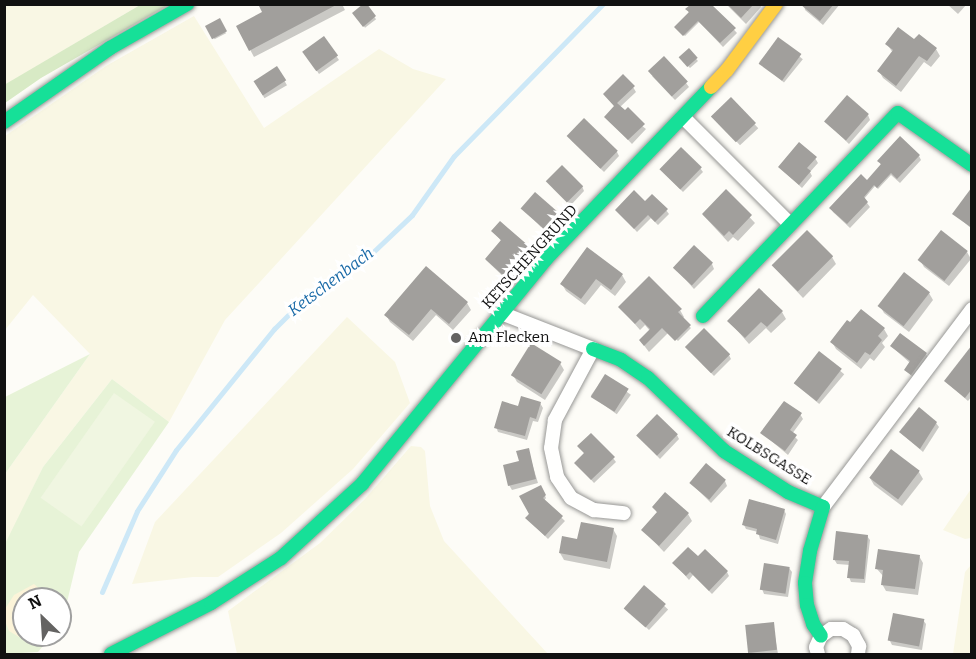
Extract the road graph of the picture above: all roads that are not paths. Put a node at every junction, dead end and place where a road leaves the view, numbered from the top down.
1 (187, 4) edge
2 (776, 4) edge
3 (683, 117) junction
4 (4, 122) edge
5 (972, 165) edge
6 (790, 224) junction
7 (972, 309) edge
8 (501, 313) junction
9 (703, 316) dead end
10 (593, 349) junction
11 (823, 507) junction
12 (624, 513) dead end
13 (821, 636) junction
14 (111, 654) edge
15 (818, 654) edge
16 (858, 654) edge

1 - 4 street
2 - 3 street, KETSCHENGRUND
3 - 6 street
3 - 8 street, KETSCHENGRUND
5 - 6 street
6 - 9 street
7 - 11 street
8 - 10 street, KOLBSGASSE
8 - 14 street, KETSCHENGRUND
10 - 11 street, KOLBSGASSE
10 - 12 street
11 - 13 street
13 - 15 street
13 - 16 street

